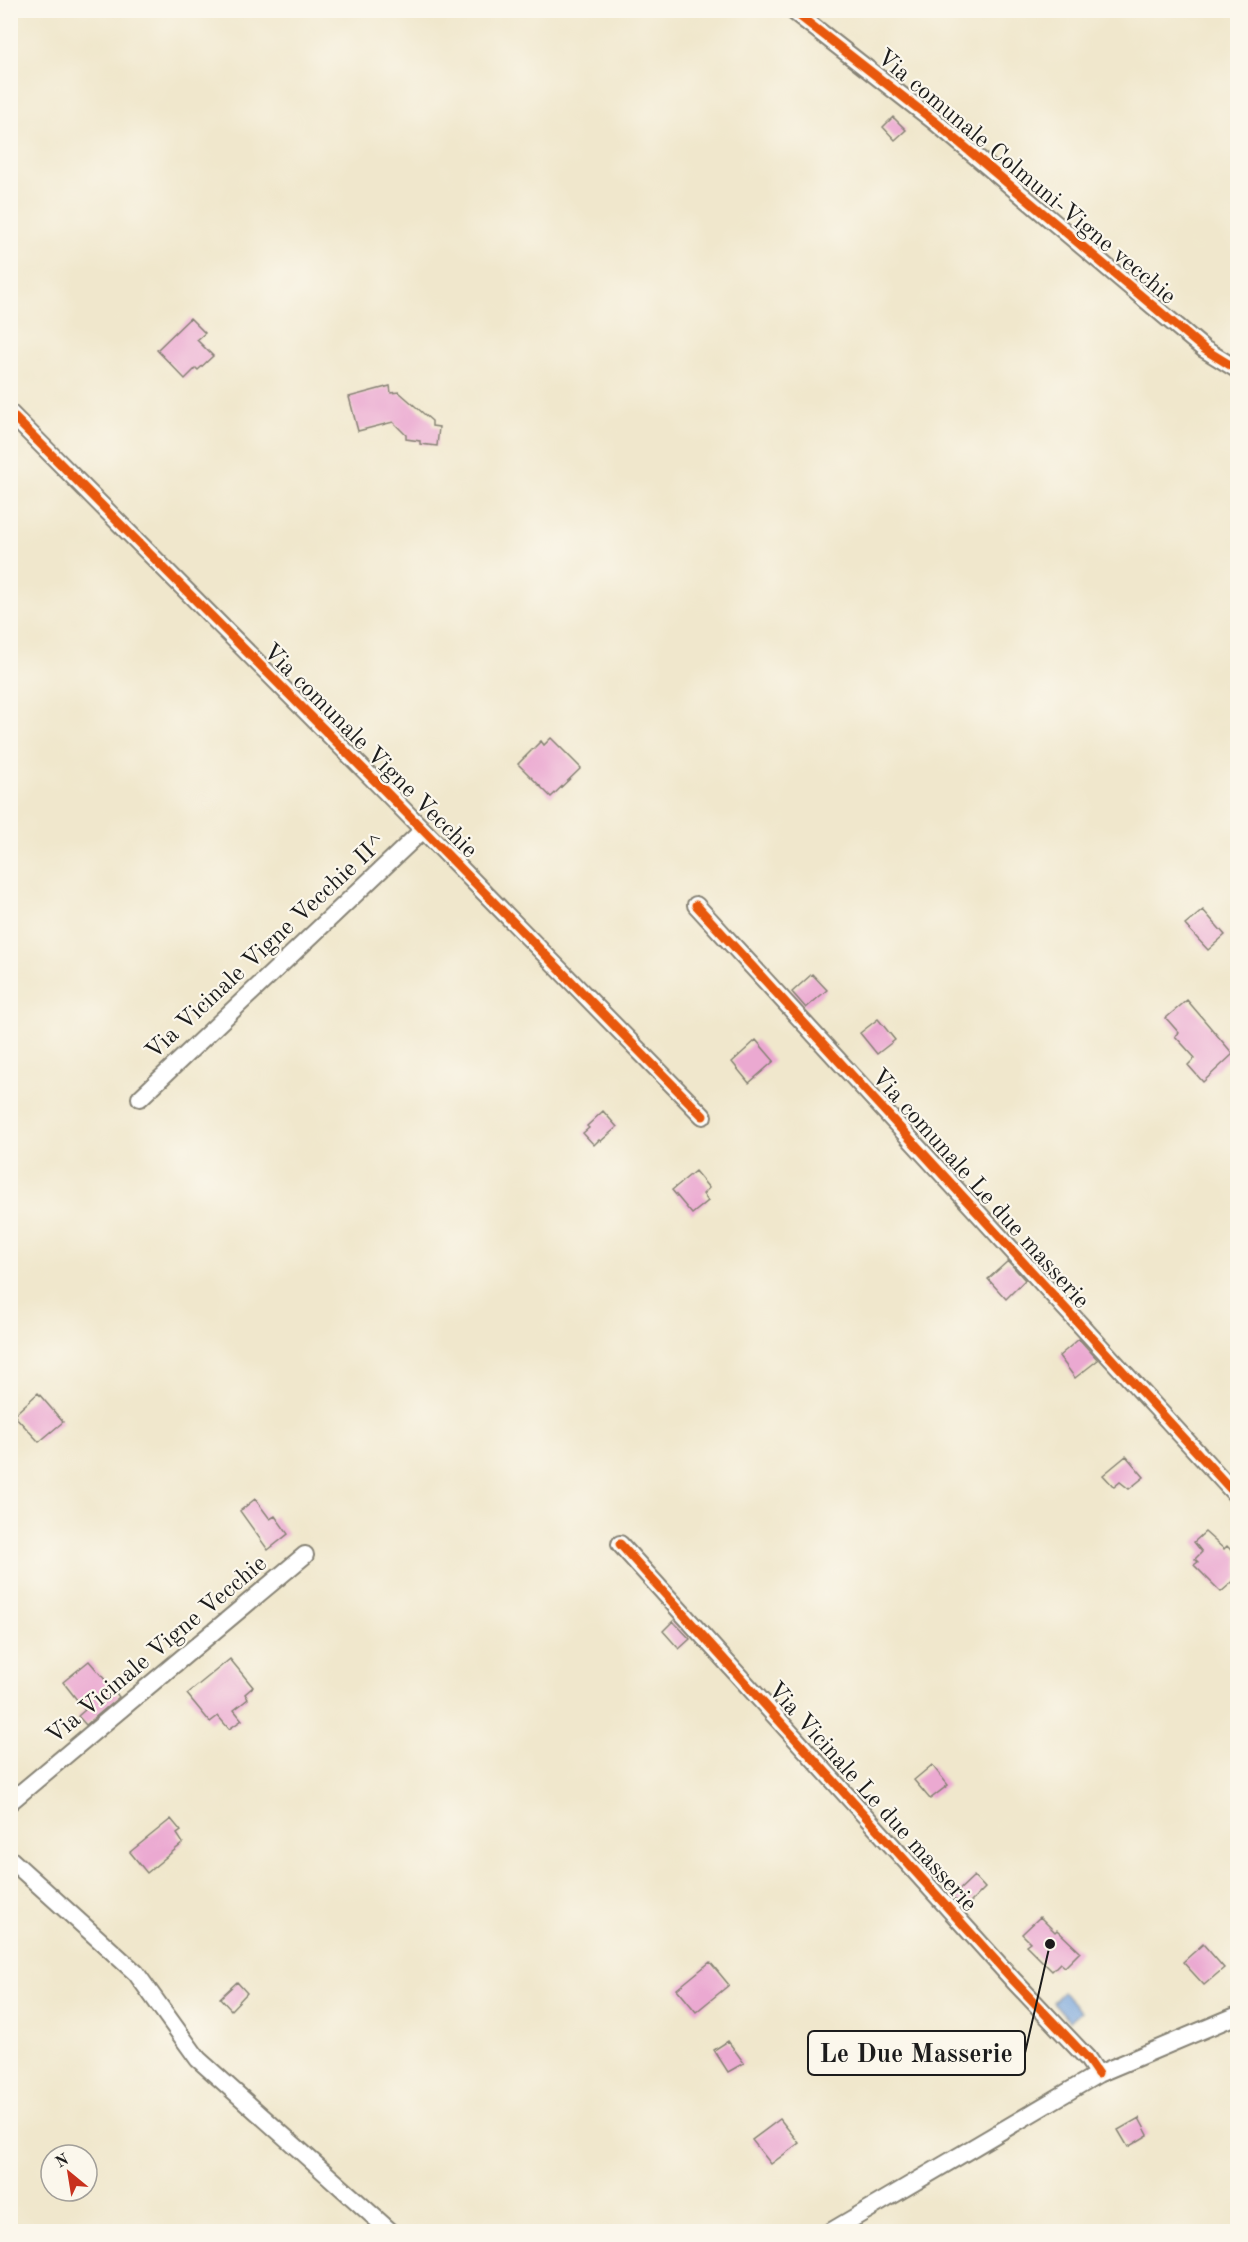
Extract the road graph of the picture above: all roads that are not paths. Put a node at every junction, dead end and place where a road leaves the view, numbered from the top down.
1 (792, 10) edge
2 (1238, 370) edge
3 (10, 413) edge
4 (423, 830) junction
5 (696, 905) dead end
6 (140, 1098) dead end
7 (703, 1116) dead end
8 (1238, 1497) edge
9 (620, 1544) dead end
10 (305, 1556) dead end
11 (10, 1802) edge
12 (10, 1859) edge
13 (1238, 2015) edge
14 (1098, 2074) junction
15 (390, 2232) edge
16 (830, 2232) edge

1 - 2 street, Via comunale Colmuni-Vigne vecchie
3 - 4 street, Via comunale Vigne Vecchie
4 - 6 street, Via Vicinale Vigne Vecchie II^
4 - 7 street, Via comunale Vigne Vecchie
5 - 8 street, Via comunale Le due masserie
9 - 14 street, Via Vicinale Le due masserie
10 - 11 street, Via Vicinale Vigne Vecchie
12 - 15 street
13 - 14 street
14 - 16 street

